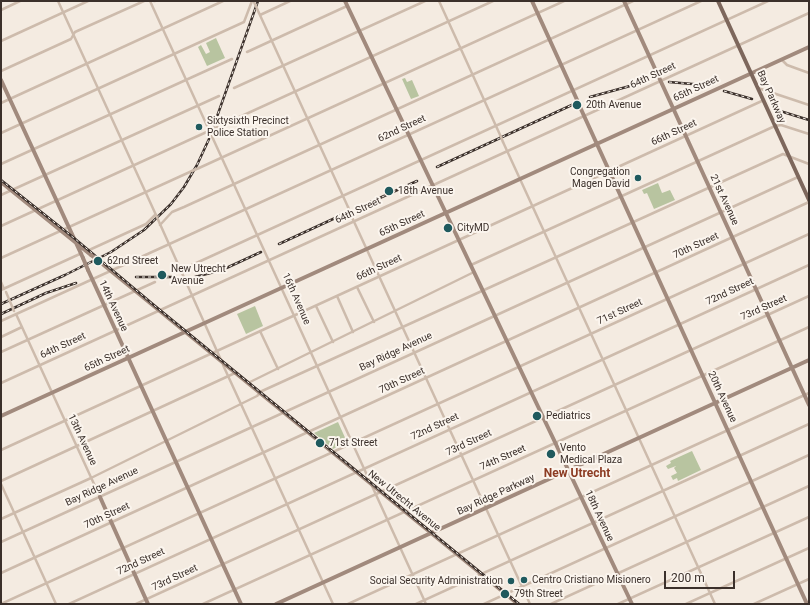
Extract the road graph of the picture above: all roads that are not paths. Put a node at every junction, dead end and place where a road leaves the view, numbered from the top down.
1 (20, 1) edge
2 (58, 1) edge
3 (88, 1) edge
4 (144, 1) edge
5 (150, 1) edge
6 (223, 1) edge
7 (253, 1) edge
8 (290, 1) edge
9 (414, 1) edge
10 (426, 1) edge
11 (439, 1) edge
12 (493, 1) edge
13 (532, 1) edge
14 (564, 1) edge
15 (633, 1) edge
16 (701, 1) edge
17 (718, 1) edge
18 (768, 1) edge
19 (346, 3) edge
20 (625, 3) edge
21 (416, 5) junction
22 (1, 10) edge
23 (63, 12) junction
24 (537, 13) junction
25 (809, 13) edge
26 (259, 14) junction
27 (726, 20) junction
28 (448, 22) junction
29 (163, 28) junction
30 (638, 30) junction
31 (360, 31) junction
32 (73, 36) junction
33 (272, 40) junction
34 (549, 40) junction
35 (1, 41) edge
36 (738, 45) junction
37 (809, 46) edge
38 (460, 48) junction
39 (248, 52) dead end
40 (174, 54) junction
41 (649, 55) junction
42 (372, 56) junction
43 (232, 59) dead end
44 (781, 59) junction
45 (86, 64) junction
46 (561, 65) junction
47 (283, 66) junction
48 (1, 72) edge
49 (751, 73) junction
50 (809, 73) edge
51 (472, 75) junction
52 (1, 80) edge
53 (186, 80) junction
54 (661, 81) junction
55 (385, 83) junction
56 (234, 88) dead end
57 (758, 88) junction
58 (98, 89) junction
59 (572, 90) junction
60 (295, 92) junction
61 (219, 96) dead end
62 (10, 99) junction
63 (484, 100) junction
64 (764, 100) junction
65 (1, 102) edge
66 (198, 105) junction
67 (809, 105) edge
68 (673, 108) junction
69 (397, 109) junction
70 (110, 115) junction
71 (584, 116) junction
72 (307, 118) junction
73 (21, 124) junction
74 (496, 125) junction
75 (775, 126) junction
76 (210, 131) junction
77 (1, 134) edge
78 (409, 134) junction
79 (809, 134) edge
80 (686, 136) junction
81 (121, 140) junction
82 (597, 144) junction
83 (319, 145) junction
84 (33, 150) junction
85 (508, 151) junction
86 (789, 156) junction
87 (222, 157) junction
88 (421, 160) junction
89 (697, 161) junction
90 (1, 164) edge
91 (809, 164) edge
92 (133, 166) junction
93 (331, 170) junction
94 (610, 171) junction
95 (45, 175) junction
96 (798, 177) junction
97 (520, 179) junction
98 (1, 182) edge
99 (234, 184) junction
100 (434, 185) junction
101 (709, 187) junction
102 (12, 190) junction
103 (145, 192) junction
104 (1, 195) edge
105 (808, 195) edge
106 (343, 196) junction
107 (621, 197) junction
108 (56, 201) junction
109 (809, 201) edge
110 (533, 206) junction
111 (246, 209) junction
112 (36, 210) junction
113 (446, 212) junction
114 (721, 212) junction
115 (155, 215) junction
116 (354, 221) junction
117 (633, 222) junction
118 (160, 225) junction
119 (1, 226) edge
120 (69, 228) junction
121 (61, 231) junction
122 (544, 232) junction
123 (809, 234) edge
124 (257, 235) junction
125 (732, 238) junction
126 (460, 240) junction
127 (75, 242) junction
128 (169, 244) junction
129 (644, 248) junction
130 (367, 249) junction
131 (87, 251) junction
132 (82, 256) junction
133 (556, 257) junction
134 (1, 258) edge
135 (269, 260) junction
136 (744, 264) junction
137 (471, 265) junction
138 (809, 265) edge
139 (181, 270) junction
140 (111, 271) junction
141 (474, 272) junction
142 (656, 273) junction
143 (380, 276) junction
144 (92, 280) junction
145 (1, 282) edge
146 (155, 282) dead end
147 (568, 283) junction
148 (358, 286) junction
149 (282, 288) junction
150 (756, 289) junction
151 (4, 290) edge
152 (483, 290) junction
153 (135, 291) junction
154 (192, 296) junction
155 (337, 296) junction
156 (809, 296) edge
157 (668, 299) junction
158 (104, 305) junction
159 (316, 306) junction
160 (580, 308) junction
161 (159, 311) junction
162 (395, 311) junction
163 (16, 314) junction
164 (294, 315) junction
165 (768, 315) junction
166 (495, 316) junction
167 (1, 321) edge
168 (374, 322) junction
169 (205, 323) junction
170 (679, 324) junction
171 (22, 327) junction
172 (403, 327) junction
173 (809, 327) edge
174 (116, 331) junction
175 (260, 331) junction
176 (184, 332) junction
177 (353, 332) junction
178 (591, 334) junction
179 (1, 337) edge
180 (28, 340) junction
181 (779, 340) junction
182 (508, 341) junction
183 (333, 342) junction
184 (691, 350) junction
185 (217, 351) junction
186 (1, 352) edge
187 (311, 352) junction
188 (415, 353) junction
189 (211, 354) junction
190 (128, 358) junction
191 (603, 359) junction
192 (809, 360) edge
193 (222, 363) junction
194 (39, 366) junction
195 (318, 366) junction
196 (519, 367) junction
197 (792, 368) junction
198 (278, 369) junction
199 (235, 373) junction
200 (703, 375) junction
201 (229, 376) junction
202 (426, 378) junction
203 (1, 383) edge
204 (248, 384) junction
205 (614, 385) junction
206 (141, 386) junction
207 (329, 392) junction
208 (532, 392) junction
209 (52, 393) junction
210 (260, 393) junction
211 (807, 394) edge
212 (241, 403) junction
213 (715, 403) junction
214 (438, 404) junction
215 (809, 405) edge
216 (626, 410) junction
217 (153, 411) junction
218 (284, 413) junction
219 (1, 416) edge
220 (544, 417) junction
221 (341, 418) junction
222 (64, 421) junction
223 (809, 424) edge
224 (252, 427) junction
225 (450, 430) junction
226 (728, 430) junction
227 (308, 432) junction
228 (639, 438) junction
229 (166, 441) junction
230 (352, 443) junction
231 (556, 443) junction
232 (76, 446) junction
233 (1, 450) edge
234 (264, 452) junction
235 (332, 452) junction
236 (461, 455) junction
237 (809, 455) edge
238 (740, 456) junction
239 (176, 462) junction
240 (652, 466) junction
241 (364, 469) junction
242 (569, 470) junction
243 (356, 472) junction
244 (91, 478) junction
245 (276, 478) junction
246 (1, 480) edge
247 (473, 481) junction
248 (751, 482) junction
249 (1, 484) edge
250 (373, 486) junction
251 (809, 486) edge
252 (188, 488) junction
253 (663, 491) junction
254 (378, 493) junction
255 (100, 497) junction
256 (581, 497) junction
257 (287, 504) junction
258 (763, 507) junction
259 (486, 508) junction
260 (405, 512) junction
261 (14, 513) junction
262 (200, 513) junction
263 (675, 516) junction
264 (809, 517) edge
265 (1, 519) edge
266 (388, 520) junction
267 (111, 523) junction
268 (594, 523) junction
269 (300, 529) junction
270 (23, 532) junction
271 (775, 532) junction
272 (431, 533) junction
273 (498, 536) junction
274 (211, 539) junction
275 (1, 542) edge
276 (687, 542) junction
277 (400, 547) junction
278 (123, 548) junction
279 (606, 548) junction
280 (809, 548) edge
281 (311, 555) junction
282 (457, 555) junction
283 (35, 558) junction
284 (786, 558) junction
285 (510, 561) junction
286 (223, 564) junction
287 (698, 568) junction
288 (1, 573) edge
289 (135, 574) junction
290 (481, 574) junction
291 (618, 574) junction
292 (413, 575) junction
293 (809, 579) edge
294 (324, 582) junction
295 (46, 583) junction
296 (798, 584) junction
297 (521, 586) junction
298 (235, 590) junction
299 (710, 593) junction
300 (506, 594) junction
301 (146, 599) junction
302 (630, 599) junction
303 (425, 600) junction
304 (1, 604) edge
305 (56, 604) edge
306 (68, 604) edge
307 (136, 604) edge
308 (148, 604) edge
309 (204, 604) edge
310 (241, 604) edge
311 (276, 604) edge
312 (333, 604) edge
313 (348, 604) edge
314 (416, 604) edge
315 (426, 604) edge
316 (484, 604) edge
317 (518, 604) edge
318 (530, 604) edge
319 (551, 604) edge
320 (618, 604) edge
321 (632, 604) edge
322 (686, 604) edge
323 (715, 604) edge
324 (754, 604) edge
325 (807, 604) edge

1 - 22 street
2 - 23 street
3 - 23 street
4 - 32 street
5 - 29 street, 16th Avenue
6 - 29 street
7 - 26 street, bridge
7 - 40 street
8 - 26 street
9 - 21 street
10 - 21 street
11 - 28 street
12 - 28 street
13 - 24 street, 20th Avenue
14 - 24 street
15 - 20 street
16 - 30 street, 62nd Street
17 - 27 main road, Bay Parkway
18 - 27 street
19 - 31 street, 18th Avenue
19 - 33 street
20 - 30 street, 21st Avenue
20 - 34 street
21 - 31 street
23 - 32 street
23 - 35 street
24 - 34 street, 20th Avenue
24 - 38 street
25 - 36 street, 64th Street
26 - 33 street
27 - 36 main road, Bay Parkway
27 - 41 street
28 - 38 street
28 - 42 street
29 - 40 street, 16th Avenue
29 - 45 street
30 - 41 street, 21st Avenue
30 - 46 street, 62nd Street
31 - 42 street, 18th Avenue
31 - 47 street
32 - 45 street
32 - 48 street
33 - 39 street
33 - 47 street
34 - 46 street, 20th Avenue
34 - 51 street
36 - 49 main road, Bay Parkway
36 - 54 street, 64th Street
37 - 44 street, 65th Street
38 - 51 street
38 - 55 street
40 - 53 street, 16th Avenue
40 - 58 street
41 - 54 street, 21st Avenue
41 - 59 street
42 - 55 street, 18th Avenue
42 - 60 street
43 - 53 street
44 - 49 street, 65th Street
44 - 50 street
45 - 58 street
45 - 62 street
46 - 59 street, 20th Avenue
46 - 63 street, 62nd Street
47 - 56 street
47 - 60 street
49 - 57 main road, Bay Parkway
49 - 68 street, 65th Street
51 - 63 street
51 - 69 street
52 - 62 street, 14th Avenue
53 - 66 street, 16th Avenue
53 - 70 street
54 - 68 street, 21st Avenue
54 - 71 street, 64th Street
55 - 69 street, 18th Avenue
55 - 72 street
57 - 64 main road, Bay Parkway
57 - 67 street
58 - 70 street
58 - 73 street
59 - 71 street, 20th Avenue, bridge
59 - 74 street
60 - 72 street
60 - 76 street
61 - 66 street
62 - 65 street
62 - 73 street, 14th Avenue
63 - 74 street
63 - 78 street, 62nd Street
64 - 75 main road, Bay Parkway
64 - 80 street, 66th Street
66 - 76 street, 16th Avenue
66 - 81 street
68 - 80 street, 21st Avenue
68 - 82 street, 65th Street
69 - 78 street, 18th Avenue
69 - 83 street
70 - 81 street
70 - 84 street
71 - 82 street, 20th Avenue
71 - 85 street, 64th Street
72 - 83 street
72 - 87 street
73 - 77 street
73 - 84 street, 14th Avenue
74 - 85 street, bridge
74 - 88 street
75 - 79 street
75 - 86 main road, Bay Parkway
75 - 89 street
76 - 87 street, 16th Avenue
76 - 92 street
78 - 88 street, 18th Avenue
78 - 93 street, 62nd Street
80 - 89 street, 21st Avenue
80 - 94 street, 66th Street
81 - 92 street
81 - 95 street
82 - 94 street, 20th Avenue
82 - 97 street, 65th Street
83 - 93 street
83 - 99 street
84 - 90 street
84 - 95 street, 14th Avenue
85 - 97 street
85 - 100 street, 64th Street
86 - 91 street
86 - 96 main road, Bay Parkway
86 - 101 street
87 - 99 street, 16th Avenue
87 - 103 street, bridge
88 - 100 street, 18th Avenue
88 - 106 street
89 - 101 street, 21st Avenue
89 - 107 street
92 - 103 street
92 - 108 street
93 - 106 street
93 - 111 street, 62nd Street
94 - 107 street, 20th Avenue
94 - 110 street, 66th Street
95 - 102 street
95 - 108 street, 14th Avenue
96 - 105 main road, Bay Parkway
96 - 114 street, Bay Ridge Avenue
97 - 110 street
97 - 113 street, 65th Street
98 - 102 street, New Utrecht Avenue
99 - 111 street, 16th Avenue
99 - 118 street
100 - 113 street, 18th Avenue
100 - 116 street, 64th Street
101 - 114 street, 21st Avenue
101 - 117 street
102 - 104 street
102 - 112 street, New Utrecht Avenue
103 - 115 street
103 - 120 street
105 - 109 main road, Bay Parkway
106 - 116 street, bridge
106 - 124 street
107 - 117 street, 20th Avenue
107 - 122 street
108 - 112 street
108 - 120 street, 14th Avenue
109 - 125 street, 70th Street
110 - 122 street
110 - 126 street, 66th Street
111 - 124 street, 16th Avenue
111 - 128 street, 62nd Street
112 - 119 street
112 - 121 street, New Utrecht Avenue
113 - 126 street, 18th Avenue
113 - 130 street, 65th Street
114 - 125 street, 21st Avenue
114 - 129 street, Bay Ridge Avenue
115 - 118 street, bridge
115 - 131 street
116 - 130 street
116 - 135 street, 64th Street
117 - 129 street, 20th Avenue
117 - 133 street
118 - 128 street
120 - 121 street
120 - 127 street, 14th Avenue
121 - 127 street, New Utrecht Avenue
121 - 134 street
122 - 133 street
122 - 137 street
123 - 136 street, 71st Street
124 - 135 street, 16th Avenue
124 - 139 street
125 - 136 street, 21st Avenue
125 - 142 street, 70th Street
126 - 137 street, 18th Avenue
126 - 143 street, 66th Street
127 - 131 street, New Utrecht Avenue
127 - 132 street, 14th Avenue
128 - 139 street
128 - 140 street, 62nd Street
129 - 142 street, 20th Avenue
129 - 147 street, Bay Ridge Avenue
130 - 143 street
130 - 149 street, 65th Street
131 - 132 street
131 - 140 street, New Utrecht Avenue, bridge
132 - 144 street, 14th Avenue, bridge
132 - 151 street
133 - 147 street
133 - 152 street
135 - 149 street, 16th Avenue
135 - 154 street, 64th Street
136 - 150 street, 21st Avenue
136 - 157 street, 71st Street
137 - 141 street, 18th Avenue
138 - 150 street, 72nd Street
139 - 154 street
140 - 144 street, 62nd Street
140 - 153 street, New Utrecht Avenue
141 - 152 street, 18th Avenue
141 - 162 street
142 - 157 street, 20th Avenue
142 - 160 street, 70th Street
143 - 148 street, 66th Street
143 - 162 street
144 - 158 street, 14th Avenue
144 - 163 street, 62nd Street
145 - 151 street, 13th Avenue
146 - 153 street
147 - 160 street
147 - 166 street, Bay Ridge Avenue
148 - 155 street, 66th Street
148 - 168 street
149 - 164 street, 16th Avenue
149 - 169 street, 65th Street
150 - 165 street, 21st Avenue
150 - 170 street, 72nd Street
151 - 163 street, 13th Avenue, bridge
152 - 166 street, 18th Avenue
152 - 172 street
153 - 158 street
153 - 161 street, New Utrecht Avenue
154 - 161 street, 64th Street
154 - 169 street
155 - 159 street, 66th Street
155 - 177 street
156 - 165 street, 73rd Street
157 - 170 street, 20th Avenue
157 - 178 street, 71st Street
158 - 174 street, 14th Avenue
158 - 180 street
159 - 164 street, 66th Street
159 - 183 street
160 - 178 street
160 - 182 street, 70th Street
161 - 174 street, 64th Street
161 - 176 street, New Utrecht Avenue
162 - 168 street
162 - 172 street
163 - 167 street, 62nd Street
163 - 171 street, 13th Avenue
164 - 175 street, 66th Street
164 - 187 street, 16th Avenue
165 - 181 street, 21st Avenue
165 - 184 street, 73rd Street
166 - 182 street, 18th Avenue
166 - 188 street, Bay Ridge Avenue
168 - 177 street
169 - 176 street, 65th Street
169 - 185 street
170 - 184 street, 20th Avenue
170 - 191 street, 72nd Street
171 - 179 street
171 - 180 street, 13th Avenue
172 - 188 street
172 - 195 street
173 - 181 street, 74th Street
174 - 190 street, 14th Avenue
174 - 194 street, 64th Street
175 - 185 street, 66th Street
175 - 198 street
176 - 189 street, New Utrecht Avenue
176 - 190 street, 65th Street
177 - 183 street
178 - 191 street
178 - 196 street, 71st Street
180 - 186 street
180 - 194 street, 13th Avenue
181 - 197 street, 21st Avenue
181 - 200 street, 74th Street
182 - 196 street, 18th Avenue
182 - 202 street, 70th Street
183 - 187 street
184 - 200 street, 20th Avenue
184 - 205 street, 73rd Street
185 - 189 street, 66th Street
185 - 193 street
187 - 195 street, 16th Avenue
187 - 198 street
188 - 202 street
188 - 207 street, Bay Ridge Avenue
189 - 193 street, New Utrecht Avenue
189 - 206 street, 66th Street
190 - 206 street, 14th Avenue
190 - 209 street, 65th Street
191 - 205 street
191 - 208 street, 72nd Street
192 - 197 street, Bay Ridge Parkway
193 - 199 street, New Utrecht Avenue
193 - 201 street
194 - 203 street, 64th Street
194 - 209 street, 13th Avenue
195 - 207 street, 16th Avenue
195 - 210 street
196 - 208 street, 18th Avenue
196 - 214 street, 71st Street
197 - 211 street, 21st Avenue
197 - 213 street, Bay Ridge Parkway
198 - 204 street
199 - 201 street
199 - 204 street, New Utrecht Avenue
200 - 213 street, 20th Avenue
200 - 216 street, 74th Street
201 - 212 street
201 - 217 street
202 - 214 street
202 - 221 street, 70th Street
204 - 210 street, New Utrecht Avenue
205 - 216 street
205 - 220 street, 73rd Street
206 - 217 street, 14th Avenue
206 - 222 street, 66th Street
207 - 218 street, Bay Ridge Avenue
207 - 221 street, 16th Avenue
208 - 220 street, 18th Avenue
208 - 225 street, 72nd Street
209 - 219 street, 65th Street
209 - 222 street, 13th Avenue
210 - 212 street
210 - 218 street, New Utrecht Avenue
211 - 215 street, 21st Avenue
211 - 226 street
212 - 224 street
212 - 229 street
213 - 226 street, 20th Avenue
213 - 228 street, Bay Ridge Parkway
214 - 225 street
214 - 230 street, 71st Street
216 - 228 street
216 - 231 street, 74th Street
217 - 229 street, 14th Avenue
217 - 232 street
218 - 224 street, Bay Ridge Avenue
218 - 227 street, New Utrecht Avenue
220 - 231 street, 18th Avenue
220 - 236 street, 73rd Street
221 - 227 street, 70th Street
221 - 230 street, 16th Avenue
222 - 232 street, 13th Avenue
222 - 233 street, 66th Street
223 - 238 street
224 - 234 street
224 - 239 street, Bay Ridge Avenue
225 - 236 street
225 - 241 street, 72nd Street
226 - 238 street, 20th Avenue
226 - 240 street
227 - 234 street, 70th Street
227 - 235 street, New Utrecht Avenue
228 - 240 street
228 - 242 street, Bay Ridge Parkway
229 - 239 street, 14th Avenue
229 - 244 street
230 - 235 street, 71st Street
230 - 241 street, 16th Avenue
231 - 242 street, 18th Avenue
231 - 247 street, 74th Street
232 - 244 street, 13th Avenue
232 - 246 street
234 - 245 street
234 - 252 street, 70th Street
235 - 243 street, New Utrecht Avenue
235 - 245 street, 71st Street
236 - 247 street
236 - 254 street, 73rd Street
237 - 248 street
238 - 248 street, 20th Avenue
238 - 253 street
239 - 252 street, 14th Avenue
239 - 255 street, Bay Ridge Avenue
240 - 253 street
240 - 256 street
241 - 243 street, 72nd Street
241 - 250 street, 16th Avenue
242 - 256 street, 18th Avenue
242 - 259 street, Bay Ridge Parkway
243 - 250 street, New Utrecht Avenue
243 - 257 street, 72nd Street
244 - 255 street, 13th Avenue
244 - 261 street
245 - 257 street
245 - 262 street, 71st Street
247 - 259 street
247 - 260 street, 74th Street
248 - 258 street, 20th Avenue
248 - 263 street
249 - 261 street
250 - 254 street, New Utrecht Avenue
251 - 258 street
252 - 262 street, 14th Avenue
252 - 267 street, 70th Street
253 - 263 street
253 - 268 street
254 - 260 street, New Utrecht Avenue
254 - 266 street
254 - 269 street, 73rd Street
255 - 267 street, 13th Avenue
255 - 270 street, Bay Ridge Avenue
256 - 268 street, 18th Avenue
256 - 273 street
257 - 269 street
257 - 274 street, 72nd Street
258 - 271 street, 20th Avenue
258 - 276 street
259 - 272 street, Bay Ridge Parkway
259 - 273 street
260 - 266 street, 74th Street
260 - 272 street, New Utrecht Avenue
261 - 265 street
261 - 270 street
262 - 274 street, 14th Avenue
262 - 278 street, 71st Street
263 - 276 street
263 - 279 street
264 - 271 street
266 - 277 street
266 - 281 street, 74th Street
267 - 278 street, 13th Avenue
267 - 283 street, 70th Street
268 - 279 street, 18th Avenue
268 - 285 street
269 - 281 street
269 - 286 street, 73rd Street
270 - 275 street, Bay Ridge Avenue
270 - 283 street
271 - 284 street, 20th Avenue
271 - 287 street
272 - 277 street, Bay Ridge Parkway
272 - 282 street, New Utrecht Avenue
273 - 282 street
273 - 285 street
274 - 286 street, 14th Avenue
274 - 289 street, 72nd Street
276 - 287 street
276 - 291 street
277 - 292 street
277 - 294 street, Bay Ridge Parkway
278 - 289 street, 13th Avenue
278 - 295 street, 71st Street
279 - 291 street, 18th Avenue
279 - 297 street
280 - 284 street
281 - 294 street
281 - 298 street, 74th Street
282 - 290 street, New Utrecht Avenue
282 - 292 street
283 - 288 street, 70th Street
283 - 295 street
284 - 296 street, 20th Avenue
284 - 299 street
285 - 290 street
285 - 297 street
286 - 298 street, 14th Avenue
286 - 301 street, 73rd Street
287 - 299 street
287 - 302 street
289 - 301 street, 13th Avenue
289 - 306 street, 72nd Street
290 - 300 street, New Utrecht Avenue
290 - 303 street
291 - 302 street, 18th Avenue
291 - 319 street
292 - 303 street
292 - 313 street
293 - 296 street
294 - 311 street, Bay Ridge Parkway
294 - 312 street
295 - 304 street, 71st Street
295 - 305 street
296 - 324 street
296 - 325 street, 20th Avenue
297 - 300 street
297 - 318 street
298 - 309 street, 74th Street
298 - 310 street, 14th Avenue
299 - 322 street
299 - 323 street
300 - 316 street
300 - 317 street, New Utrecht Avenue
301 - 307 street, 73rd Street
301 - 308 street, 13th Avenue
302 - 320 street
302 - 321 street, 18th Avenue
303 - 314 street
303 - 315 street

